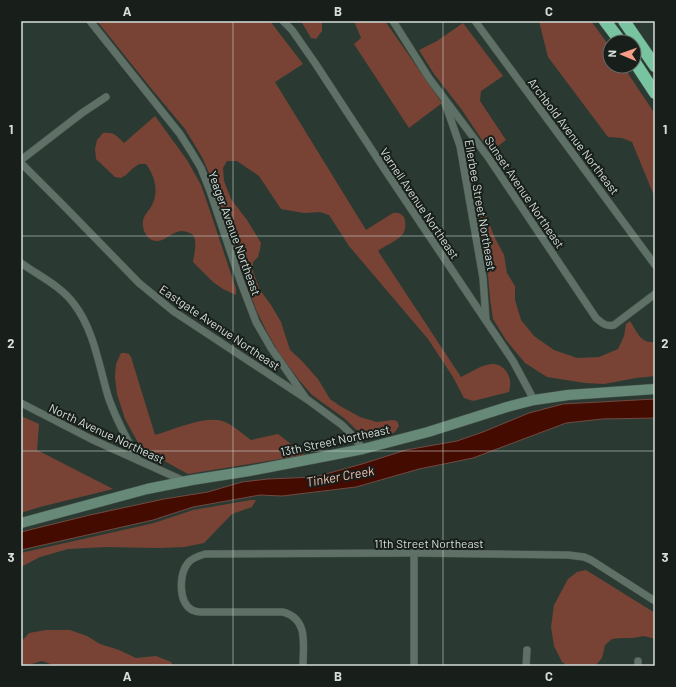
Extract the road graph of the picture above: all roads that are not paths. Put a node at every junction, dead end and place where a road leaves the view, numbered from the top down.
1 (90, 21) edge
2 (284, 21) edge
3 (393, 21) edge
4 (475, 21) edge
5 (605, 21) edge
6 (624, 21) edge
7 (614, 34) edge
8 (655, 66) edge
9 (642, 73) edge
10 (655, 93) edge
11 (442, 95) junction
12 (106, 97) dead end
13 (21, 162) edge
14 (21, 263) edge
15 (655, 265) edge
16 (655, 294) edge
17 (486, 322) junction
18 (655, 389) edge
19 (308, 400) junction
20 (534, 400) junction
21 (21, 403) edge
22 (363, 449) junction
23 (138, 460) junction
24 (184, 481) junction
25 (21, 523) edge
26 (414, 553) junction
27 (655, 601) edge
28 (527, 650) dead end
29 (303, 666) edge
30 (414, 666) edge
31 (526, 666) edge

1 - 19 street, Yeager Avenue Northeast
2 - 17 street, Varnell Avenue Northeast
3 - 11 street, Sunset Avenue Northeast
4 - 15 street, Archbold Avenue Northeast
5 - 7 highway
6 - 8 highway
9 - 10 highway
11 - 16 street, Sunset Avenue Northeast
11 - 17 street, Ellerbee Street Northeast
12 - 13 street
13 - 19 street, Eastgate Avenue Northeast
14 - 23 street
17 - 20 street, Varnell Avenue Northeast
18 - 20 street, 13th Street Northeast
19 - 22 street, Eastgate Avenue Northeast
20 - 22 street, 13th Street Northeast
21 - 23 street, North Avenue Northeast
22 - 24 street, 13th Street Northeast
23 - 24 street, North Avenue Northeast
24 - 25 street, 13th Street Northeast
26 - 27 street, 11th Street Northeast
26 - 29 street, 11th Street Northeast
26 - 30 street
28 - 31 street

